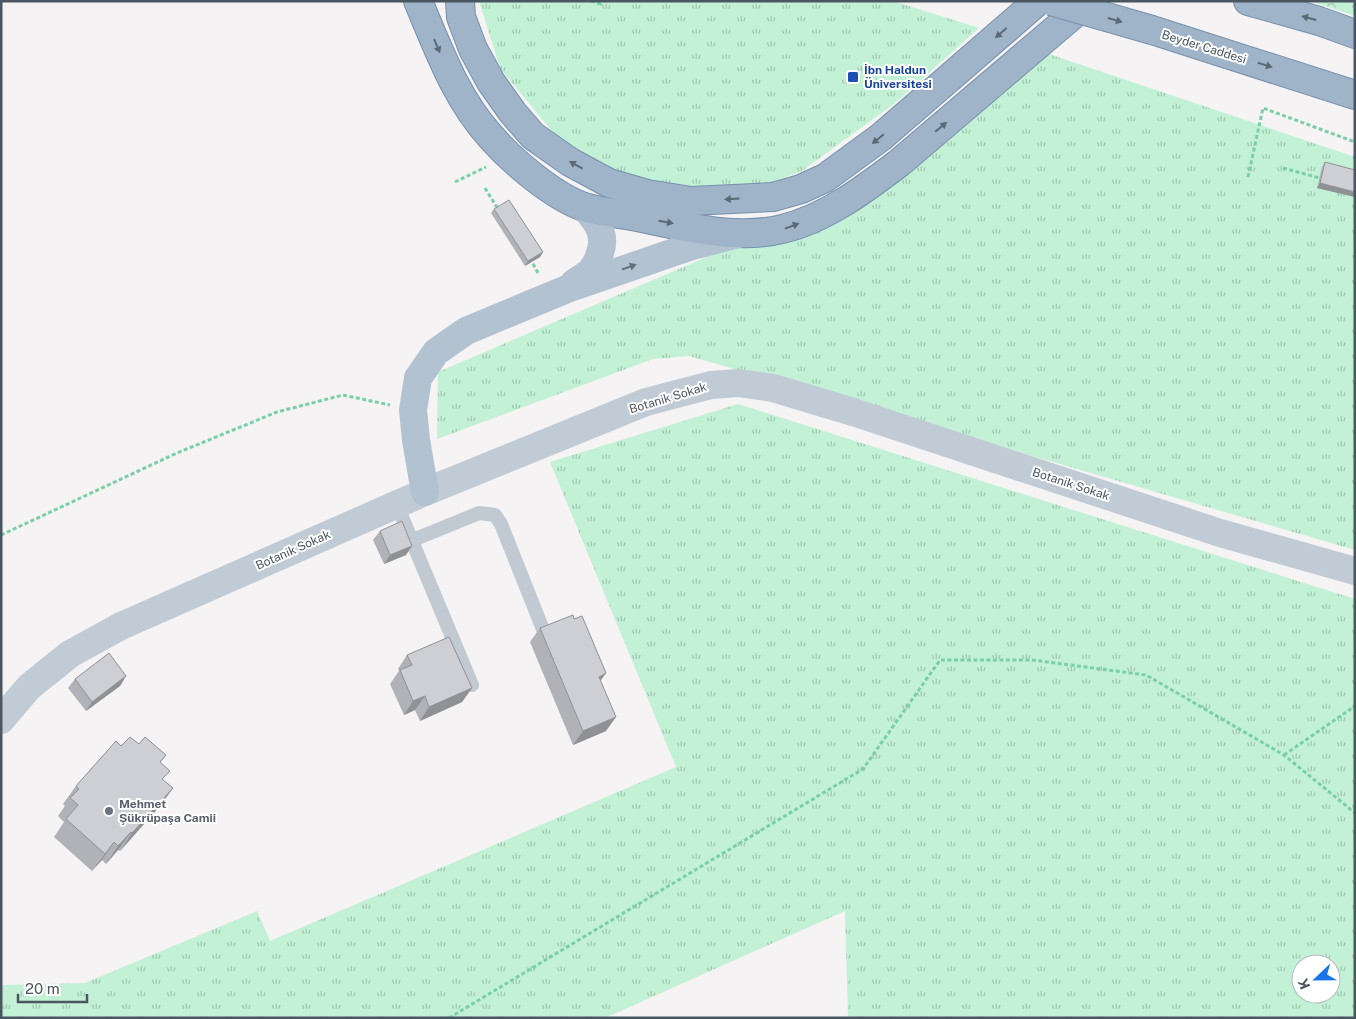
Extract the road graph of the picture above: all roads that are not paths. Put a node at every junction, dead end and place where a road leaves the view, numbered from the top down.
1 (418, 1) edge
2 (460, 1) edge
3 (1038, 1) edge
4 (1052, 1) edge
5 (1089, 1) edge
6 (1248, 1) edge
7 (1355, 34) edge
8 (1355, 95) edge
9 (584, 207) junction
10 (744, 233) junction
11 (567, 289) junction
12 (425, 492) junction
13 (397, 505) junction
14 (413, 540) junction
15 (1355, 571) edge
16 (544, 632) edge
17 (472, 685) edge
18 (1, 720) edge

1 -> 9 highway
3 -> 2 highway
4 -> 8 highway, Beyder Caddesi, bridge
10 -> 5 highway
7 -> 6 highway
9 -> 10 highway
9 - 11 main road
11 -> 10 main road
11 - 12 main road
12 - 13 main road, Botanik Sokak
12 - 15 main road, Botanik Sokak
13 - 14 lane
13 - 18 main road, Botanik Sokak
14 - 16 lane
14 - 17 lane

